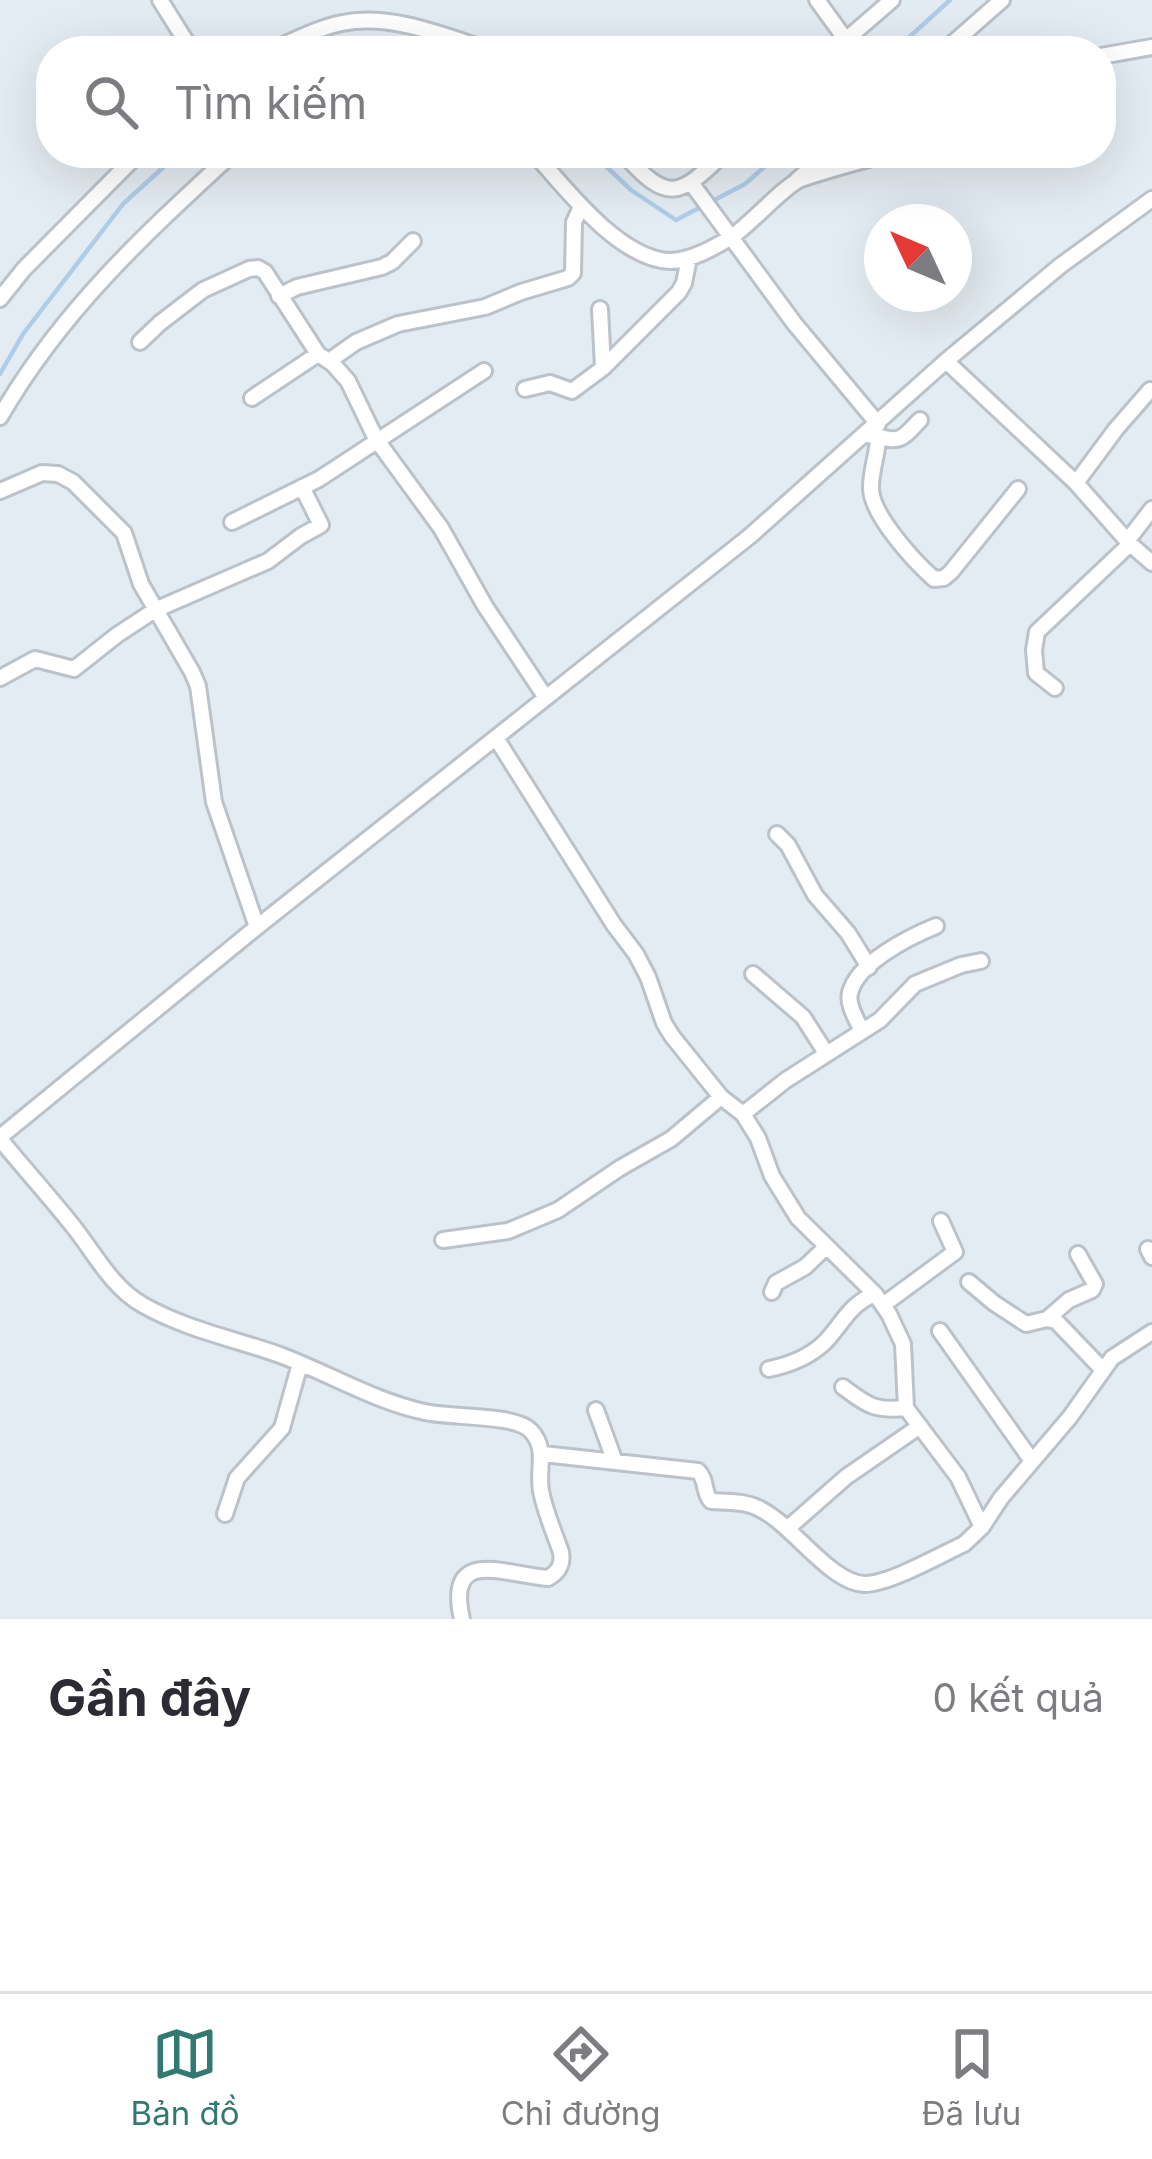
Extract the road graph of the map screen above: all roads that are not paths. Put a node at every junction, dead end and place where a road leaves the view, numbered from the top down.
1 (160, 0) edge
2 (817, 0) edge
3 (892, 0) edge
4 (1002, 0) edge
5 (183, 36) edge
6 (308, 36) edge
7 (439, 36) edge
8 (843, 36) edge
9 (851, 36) edge
10 (961, 36) edge
11 (1152, 47) edge
12 (1116, 53) edge
13 (124, 168) edge
14 (218, 168) edge
15 (547, 168) edge
16 (637, 168) edge
17 (711, 168) edge
18 (811, 168) edge
19 (839, 168) edge
20 (797, 180) junction
21 (694, 187) junction
22 (1152, 199) edge
23 (581, 207) junction
24 (727, 234) junction
25 (413, 241) dead end
26 (689, 258) junction
27 (279, 296) junction
28 (0, 298) edge
29 (599, 309) dead end
30 (140, 342) dead end
31 (324, 358) junction
32 (946, 362) junction
33 (603, 368) junction
34 (484, 371) dead end
35 (525, 389) dead end
36 (1150, 390) edge
37 (252, 398) dead end
38 (0, 417) edge
39 (920, 420) dead end
40 (874, 431) junction
41 (376, 440) junction
42 (1076, 483) junction
43 (302, 487) junction
44 (1018, 489) dead end
45 (0, 491) edge
46 (1152, 509) edge
47 (232, 521) dead end
48 (1129, 542) junction
49 (1152, 563) edge
50 (155, 610) junction
51 (0, 678) edge
52 (1054, 688) dead end
53 (546, 698) junction
54 (496, 738) junction
55 (777, 834) dead end
56 (936, 926) dead end
57 (257, 927) junction
58 (981, 962) dead end
59 (869, 967) junction
60 (753, 974) dead end
61 (862, 1031) junction
62 (826, 1053) junction
63 (722, 1097) junction
64 (742, 1114) junction
65 (0, 1138) edge
66 (941, 1221) dead end
67 (443, 1240) dead end
68 (826, 1247) junction
69 (1078, 1254) dead end
70 (969, 1282) dead end
71 (772, 1292) dead end
72 (879, 1300) junction
73 (1046, 1319) junction
74 (940, 1331) dead end
75 (1152, 1332) edge
76 (303, 1366) junction
77 (769, 1369) dead end
78 (1103, 1370) junction
79 (843, 1387) dead end
80 (907, 1408) junction
81 (596, 1410) dead end
82 (920, 1426) junction
83 (543, 1454) junction
84 (1032, 1461) junction
85 (615, 1462) junction
86 (225, 1514) dead end
87 (982, 1527) junction
88 (788, 1528) junction
89 (462, 1619) edge

1 - 5 street
2 - 8 street
3 - 9 street
4 - 10 street
6 - 7 street
11 - 12 street
13 - 28 street
14 - 38 street
15 - 23 street
16 - 21 street
17 - 21 street
18 - 20 street
19 - 20 street
20 - 24 street
21 - 24 street
22 - 32 street
23 - 26 street
23 - 31 street
24 - 26 street
24 - 40 street
25 - 27 street
26 - 33 street
27 - 30 street
27 - 31 street
29 - 33 street
31 - 37 street
31 - 41 street
32 - 40 street
32 - 42 street
33 - 35 street
34 - 41 street
36 - 42 street
39 - 40 street
40 - 44 street
40 - 53 street
41 - 43 street
41 - 53 street
42 - 48 street
43 - 47 street
43 - 50 street
45 - 50 street
46 - 48 street
48 - 49 street
48 - 52 street
50 - 51 street
50 - 57 street
53 - 54 street
54 - 57 street
54 - 63 street
55 - 59 street
56 - 59 street
57 - 65 street
58 - 61 street
59 - 61 street
60 - 62 street
61 - 62 street
62 - 64 street
63 - 64 street
63 - 67 street
64 - 68 street
65 - 76 street
66 - 72 street
68 - 71 street
68 - 72 street
69 - 73 street
70 - 73 street
72 - 77 street
72 - 80 street
73 - 78 street
74 - 84 street
75 - 78 street
76 - 83 street
76 - 86 street
78 - 84 street
79 - 80 street
80 - 82 street
81 - 85 street
82 - 87 street
82 - 88 street
83 - 85 street
83 - 89 street
84 - 87 street
85 - 88 street
87 - 88 street

